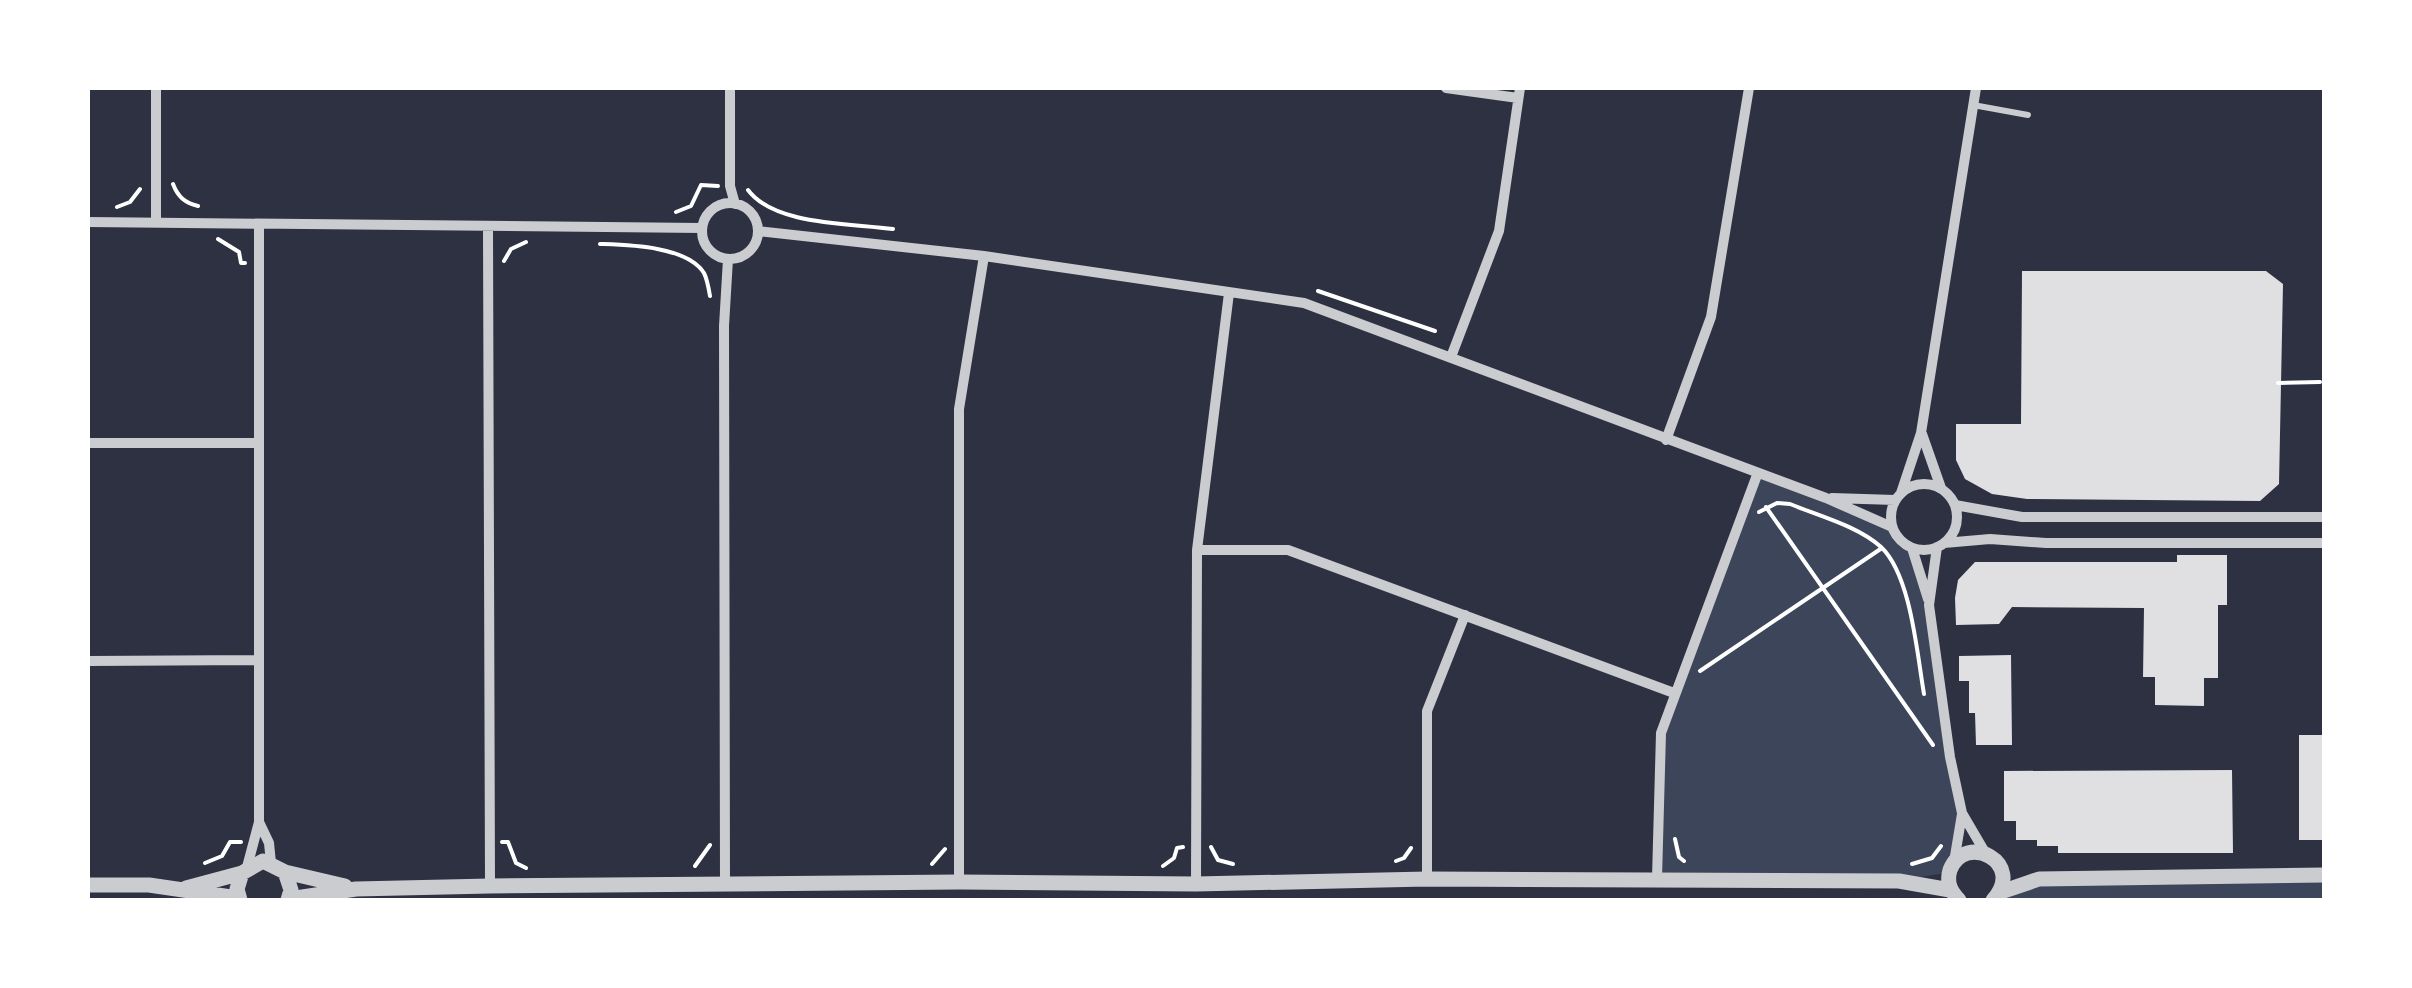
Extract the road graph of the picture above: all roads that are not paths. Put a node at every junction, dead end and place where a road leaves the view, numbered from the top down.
1 (156, 88) edge
2 (730, 88) edge
3 (1446, 88) edge
4 (1749, 88) edge
5 (1976, 88) edge
6 (1519, 93) edge
7 (1973, 105) junction
8 (2028, 115) dead end
9 (735, 204) junction
10 (88, 222) edge
11 (156, 222) junction
12 (259, 225) junction
13 (488, 228) junction
14 (702, 228) junction
15 (758, 232) junction
16 (984, 256) junction
17 (728, 258) junction
18 (1230, 292) junction
19 (1451, 358) junction
20 (1922, 434) junction
21 (1666, 440) junction
22 (88, 443) edge
23 (259, 443) junction
24 (1757, 475) junction
25 (1940, 488) junction
26 (1898, 496) junction
27 (1826, 498) junction
28 (1955, 505) junction
29 (2324, 517) edge
30 (2311, 518) junction
31 (1892, 528) junction
32 (2324, 531) edge
33 (2324, 543) edge
34 (1941, 545) junction
35 (1912, 548) junction
36 (1197, 550) junction
37 (1929, 605) junction
38 (1464, 616) junction
39 (258, 660) junction
40 (88, 661) edge
41 (1675, 690) junction
42 (1962, 813) junction
43 (259, 822) junction
44 (1986, 854) junction
45 (2000, 866) junction
46 (278, 867) junction
47 (1951, 868) junction
48 (245, 870) junction
49 (1898, 874) junction
50 (2324, 875) edge
51 (1657, 878) junction
52 (1426, 879) junction
53 (2040, 879) junction
54 (959, 882) junction
55 (88, 884) edge
56 (1196, 884) junction
57 (490, 886) junction
58 (725, 886) junction
59 (356, 889) junction
60 (177, 890) junction
61 (1078, 893) edge
62 (1955, 895) edge
63 (1997, 896) edge
64 (239, 899) edge
65 (288, 900) edge

1 - 11 street
2 - 9 street
3 - 6 street
4 - 21 street
5 - 7 street
6 - 19 street
7 - 8 lane
7 - 20 street
9 - 14 street
9 - 15 street
10 - 11 street
11 - 12 street
12 - 13 street
12 - 23 street
13 - 14 street
13 - 57 street
14 - 17 street
15 - 16 street
15 - 17 street
16 - 18 street
16 - 54 street
17 - 58 street
18 - 19 street
18 - 36 street
19 - 21 street
20 - 25 street
20 - 26 street
21 - 24 street
22 - 23 street
23 - 39 street
24 - 27 street
24 - 41 street
25 - 26 street
25 - 28 street
26 - 27 street
26 - 31 street
27 - 31 street
28 - 30 street
28 - 34 street
29 - 30 street
30 - 32 street
31 - 35 street
33 - 34 street
34 - 35 street
34 - 37 street
35 - 37 street
36 - 38 street
36 - 56 street
37 - 42 street
38 - 41 street
38 - 52 street
39 - 40 street
39 - 43 street
41 - 51 street
42 - 44 street
42 - 47 street
43 - 46 street
43 - 48 street
44 - 45 street
44 - 47 street
45 - 53 street
45 - 63 street
46 - 48 street
46 - 59 street
46 - 65 street
47 - 49 street
47 - 62 street
48 - 60 street
48 - 64 street
49 - 51 street
49 - 62 street
50 - 53 street
51 - 52 street
52 - 56 street
53 - 63 street
54 - 58 street
54 - 61 street
55 - 60 street
56 - 61 street
57 - 58 street
57 - 59 street
59 - 65 street
60 - 64 street

